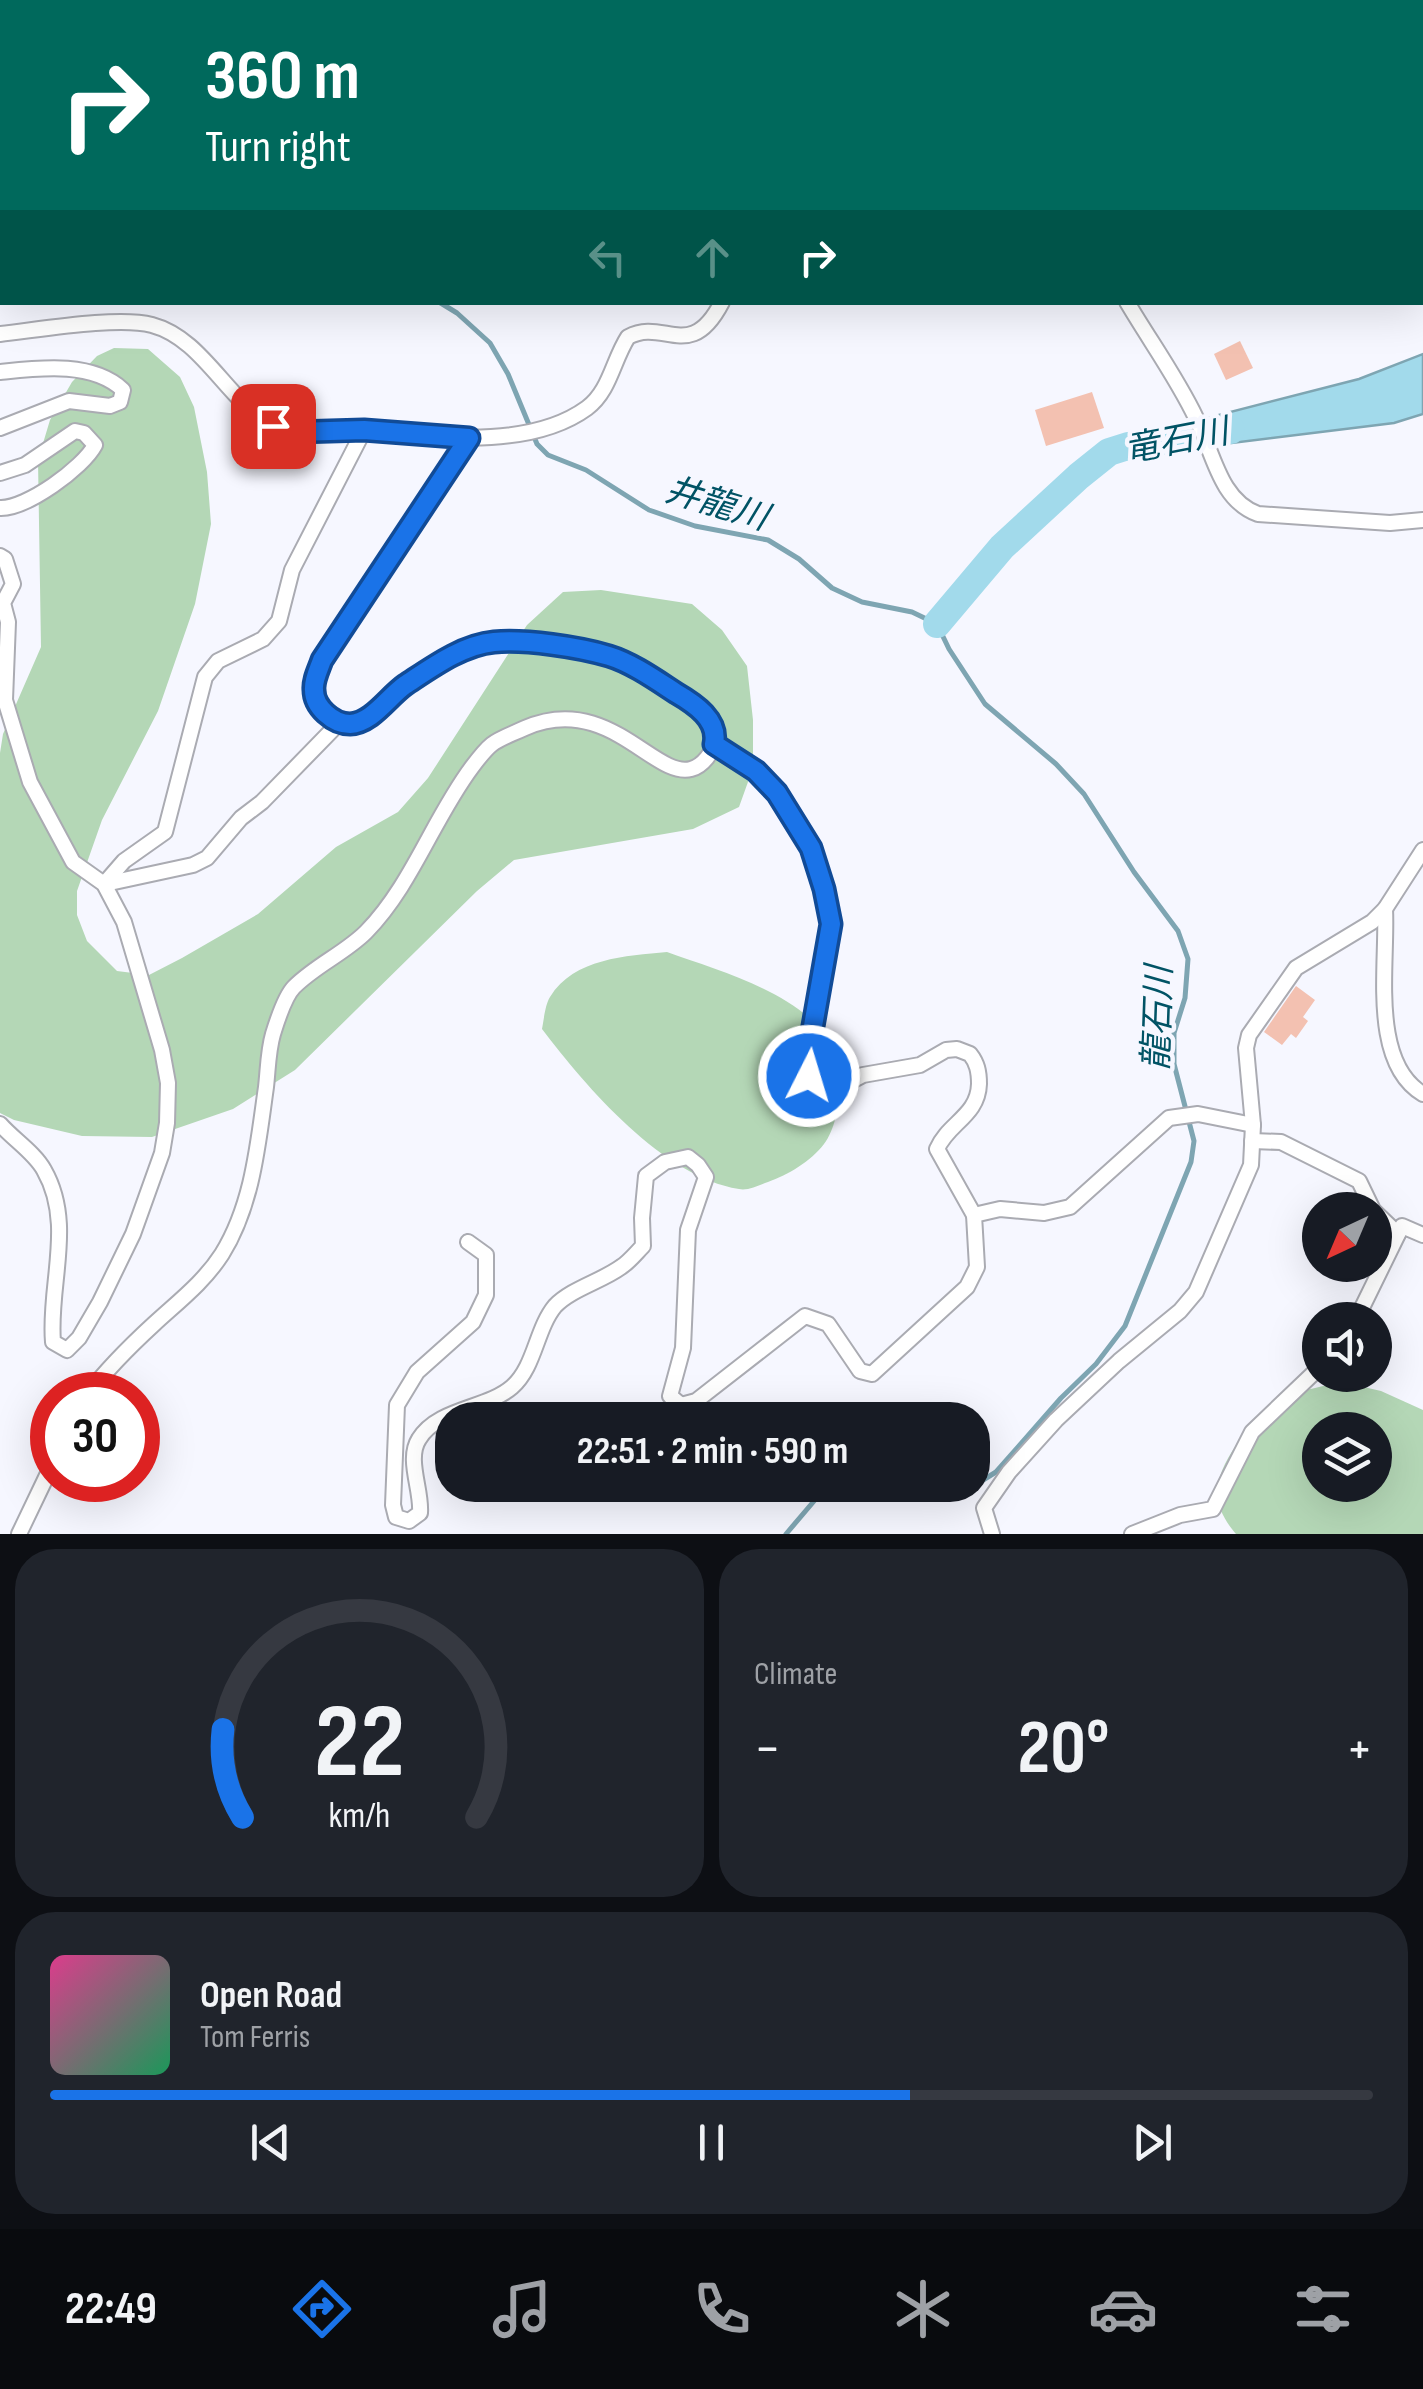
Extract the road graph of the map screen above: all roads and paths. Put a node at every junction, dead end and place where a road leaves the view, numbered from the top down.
1 (720, 305) edge
2 (1130, 305) edge
3 (0, 334) edge
4 (0, 372) edge
5 (0, 428) edge
6 (364, 430) junction
7 (469, 438) junction
8 (0, 472) edge
9 (0, 508) edge
10 (1423, 520) edge
11 (0, 556) edge
12 (339, 722) junction
13 (714, 744) junction
14 (1423, 850) edge
15 (104, 884) junction
16 (1384, 909) junction
17 (1423, 1094) edge
18 (0, 1124) edge
19 (1252, 1133) junction
20 (1364, 1192) edge
21 (974, 1215) junction
22 (1392, 1228) edge
23 (1398, 1234) junction
24 (1423, 1235) edge
25 (468, 1242) dead end
26 (1365, 1302) edge
27 (104, 1372) edge
28 (1302, 1384) edge
29 (34, 1502) edge
30 (19, 1534) edge
31 (992, 1534) edge
32 (1132, 1534) edge

1 - 7 street
2 - 10 street
3 - 6 street
4 - 5 street
6 - 7 street
6 - 15 street
7 - 12 street
8 - 9 street
11 - 15 street
12 - 13 street
12 - 15 street
13 - 21 street
13 - 27 street
14 - 16 street
15 - 18 street
16 - 17 street
16 - 19 street
19 - 20 street
19 - 21 street
19 - 31 street
21 - 25 street
22 - 23 street
23 - 24 street
23 - 26 street
28 - 32 street
29 - 30 street

